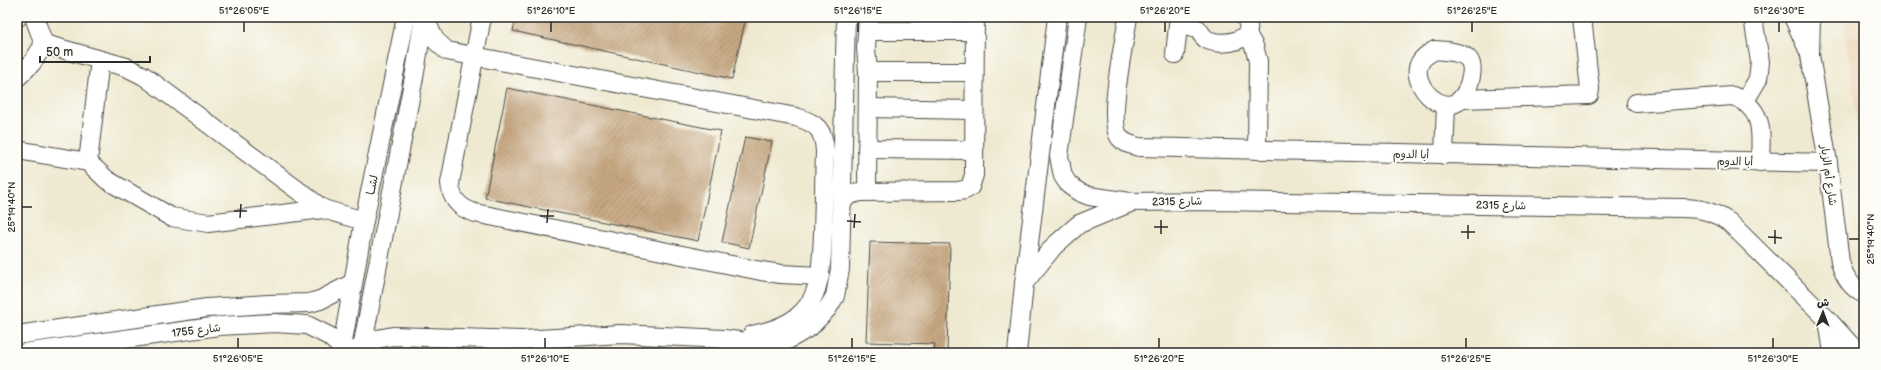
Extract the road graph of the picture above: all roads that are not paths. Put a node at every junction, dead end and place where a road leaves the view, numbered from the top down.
1 (34, 17) edge
2 (406, 17) edge
3 (424, 17) edge
4 (482, 17) edge
5 (846, 17) edge
6 (1058, 17) edge
7 (1078, 17) edge
8 (1128, 17) edge
9 (1582, 17) edge
10 (1753, 17) edge
11 (1793, 17) edge
12 (1811, 17) edge
13 (1178, 21) edge
14 (1201, 23) edge
15 (868, 24) edge
16 (974, 24) edge
17 (1246, 25) edge
18 (44, 44) junction
19 (1175, 54) dead end
20 (1810, 55) junction
21 (474, 57) junction
22 (100, 60) junction
23 (868, 72) junction
24 (974, 72) junction
25 (17, 78) edge
26 (1745, 101) junction
27 (1636, 103) dead end
28 (868, 108) junction
29 (974, 110) junction
30 (867, 149) junction
31 (17, 150) edge
32 (974, 150) junction
33 (1257, 150) junction
34 (1444, 154) junction
35 (88, 162) junction
36 (1760, 162) junction
37 (1828, 163) junction
38 (867, 191) junction
39 (842, 202) junction
40 (1130, 202) junction
41 (323, 209) junction
42 (364, 221) junction
43 (820, 276) junction
44 (353, 283) junction
45 (1024, 284) junction
46 (1860, 292) edge
47 (1828, 320) junction
48 (17, 335) edge
49 (724, 339) junction
50 (341, 351) edge
51 (361, 352) edge
52 (24, 353) edge
53 (1017, 353) edge
54 (1833, 353) edge
55 (1858, 353) edge

1 - 18 street
2 - 42 street, لشــا
3 - 21 street
3 - 51 street, لشــا
4 - 21 street
5 - 39 street
6 - 45 street
7 - 40 street, شارع 2315
8 - 33 street, أبا الدوم
9 - 34 street
10 - 26 street
11 - 20 street
12 - 20 street
13 - 14 street
13 - 19 street
14 - 17 street
15 - 16 street
15 - 23 street
16 - 24 street
17 - 33 street
18 - 22 street
18 - 25 street
20 - 37 street, شارع أم الزبار
21 - 43 street
21 - 43 street
22 - 35 street
22 - 41 street
23 - 24 street
23 - 28 street
24 - 29 street
26 - 27 street
26 - 36 street
28 - 29 street
28 - 30 street
29 - 32 street
30 - 32 street
30 - 38 street
31 - 35 street
32 - 38 street
33 - 34 street, أبا الدوم
34 - 36 street, أبا الدوم
35 - 41 street
36 - 37 street, أبا الدوم
37 - 46 street, شارع أم الزبار
38 - 39 street
39 - 49 street
40 - 45 street, شارع 2315
40 - 47 street, شارع 2315
41 - 42 street
42 - 44 street, لشــا
43 - 49 street
44 - 48 street, شارع 1755
44 - 50 street, لشــا
45 - 53 street
47 - 54 street
47 - 55 street, شارع 2315
49 - 51 street
50 - 51 street, شارع 1755
50 - 52 street, شارع 1755

